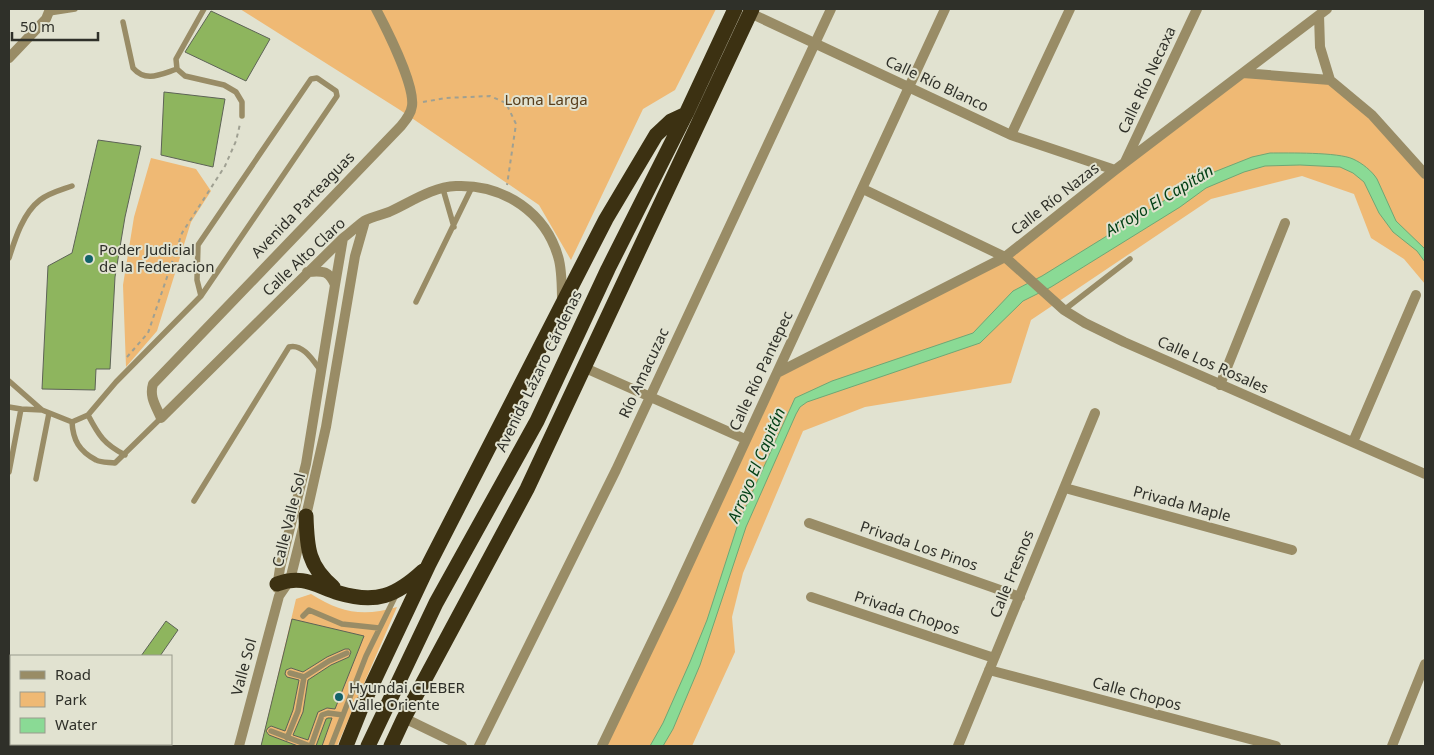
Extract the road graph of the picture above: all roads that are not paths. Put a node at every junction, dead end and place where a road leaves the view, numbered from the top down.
1 (74, 9) edge
2 (204, 9) edge
3 (376, 9) edge
4 (734, 9) edge
5 (831, 9) edge
6 (945, 9) edge
7 (1070, 9) edge
8 (1197, 9) edge
9 (50, 11) edge
10 (751, 11) edge
11 (1323, 12) edge
12 (123, 22) dead end
13 (815, 44) junction
14 (9, 58) edge
15 (177, 69) junction
16 (1243, 74) junction
17 (1330, 80) junction
18 (909, 88) junction
19 (686, 114) junction
20 (242, 116) road end
21 (1011, 135) junction
22 (1125, 163) junction
23 (1115, 170) junction
24 (1425, 174) edge
25 (72, 186) dead end
26 (472, 187) junction
27 (443, 189) junction
28 (863, 189) junction
29 (365, 221) junction
30 (1285, 223) dead end
31 (454, 227) junction
32 (344, 238) junction
33 (9, 258) edge
34 (1005, 258) junction
35 (1130, 259) dead end
36 (307, 272) junction
37 (335, 285) junction
38 (1416, 295) dead end
39 (201, 296) junction
40 (416, 302) dead end
41 (562, 304) junction
42 (1064, 310) junction
43 (583, 367) junction
44 (321, 371) junction
45 (777, 373) junction
46 (9, 381) edge
47 (1220, 384) junction
48 (649, 397) junction
49 (9, 407) edge
50 (21, 409) junction
51 (42, 410) junction
52 (49, 413) junction
53 (1095, 413) dead end
54 (88, 415) junction
55 (161, 418) junction
56 (72, 422) junction
57 (745, 439) junction
58 (1353, 442) junction
59 (125, 455) junction
60 (9, 472) edge
61 (1425, 474) edge
62 (36, 479) dead end
63 (1065, 488) junction
64 (194, 501) dead end
65 (306, 516) junction
66 (808, 523) dead end
67 (1292, 550) dead end
68 (429, 564) junction
69 (282, 587) junction
70 (398, 591) junction
71 (340, 593) junction
72 (811, 597) dead end
73 (1020, 597) junction
74 (302, 616) dead end
75 (380, 628) junction
76 (348, 653) dead end
77 (994, 658) junction
78 (1425, 664) edge
79 (989, 670) junction
80 (290, 673) dead end
81 (304, 678) junction
82 (343, 715) junction
83 (404, 718) junction
84 (271, 731) dead end
85 (287, 738) junction
86 (239, 746) edge
87 (310, 746) edge
88 (331, 746) edge
89 (346, 746) edge
90 (368, 746) edge
91 (391, 746) edge
92 (462, 746) edge
93 (478, 746) edge
94 (602, 746) edge
95 (958, 746) edge
96 (1276, 746) edge
97 (1392, 746) edge

1 - 9 lane
2 - 15 lane
3 - 55 street, Avenida Parteaguas
4 - 19 highway, Avenida Lázaro Cárdenas
5 - 13 street, Río Amacuzac
6 - 18 street, Calle Río Pantepec
7 - 21 street
8 - 22 street, Calle Río Necaxa
9 - 14 street
10 - 13 street, Calle Río Blanco
10 - 43 highway
11 - 16 street, Calle Río Nazas
11 - 17 street
12 - 15 lane
13 - 18 street, Calle Río Blanco
13 - 48 street, Río Amacuzac
15 - 20 lane
16 - 17 street
16 - 22 street, Calle Río Nazas
17 - 24 street
18 - 21 street, Calle Río Blanco
18 - 28 street, Calle Río Pantepec
19 - 41 highway
19 - 90 highway, Avenida Lázaro Cárdenas
21 - 23 street, Calle Río Blanco
22 - 23 street, Calle Río Nazas
23 - 34 street, Calle Río Nazas
25 - 33 lane
26 - 27 street, Calle Alto Claro
26 - 31 lane
26 - 41 street, Calle Alto Claro
27 - 29 street, Calle Alto Claro
27 - 31 lane
28 - 34 street, Calle Los Rosales
28 - 45 street, Calle Río Pantepec
29 - 32 street, Calle Alto Claro
29 - 65 street, Calle Valle Sol
30 - 47 street
31 - 40 lane
32 - 36 street, Calle Alto Claro
32 - 37 street, Calle Valle Sol
34 - 42 street, Calle Los Rosales
34 - 45 street, Calle Río Nazas
35 - 42 lane
36 - 37 street
36 - 55 street, Calle Alto Claro
37 - 44 street, Calle Valle Sol
38 - 58 street
39 - 39 lane
39 - 54 lane
41 - 68 highway
42 - 47 street, Calle Los Rosales
43 - 48 street
43 - 83 highway
44 - 64 lane
44 - 69 street, Calle Valle Sol
45 - 57 street, Calle Río Pantepec
46 - 51 lane
47 - 58 street, Calle Los Rosales
48 - 57 street
48 - 93 street, Río Amacuzac
49 - 50 lane
50 - 51 lane
50 - 60 lane
51 - 52 lane
52 - 56 lane
52 - 62 lane
53 - 63 street, Calle Fresnos
54 - 56 lane
54 - 59 lane
55 - 59 lane
56 - 59 lane
57 - 94 street, Calle Río Pantepec
58 - 61 street, Calle Los Rosales
63 - 67 street, Privada Maple
63 - 73 street, Calle Fresnos
65 - 69 street, Calle Valle Sol
65 - 71 highway
66 - 73 street, Privada Los Pinos
68 - 70 highway
68 - 89 highway
69 - 71 highway
69 - 86 street, Valle Sol
70 - 71 highway
70 - 75 lane
72 - 77 street, Privada Chopos
73 - 77 street, Calle Fresnos
74 - 75 lane
75 - 82 lane
76 - 81 lane
77 - 79 street, Calle Fresnos
78 - 97 street
79 - 95 street, Calle Fresnos
79 - 96 street, Calle Chopos
80 - 81 lane
81 - 85 lane
82 - 87 lane
82 - 88 lane
83 - 91 highway
83 - 92 street
84 - 85 lane
85 - 87 lane

